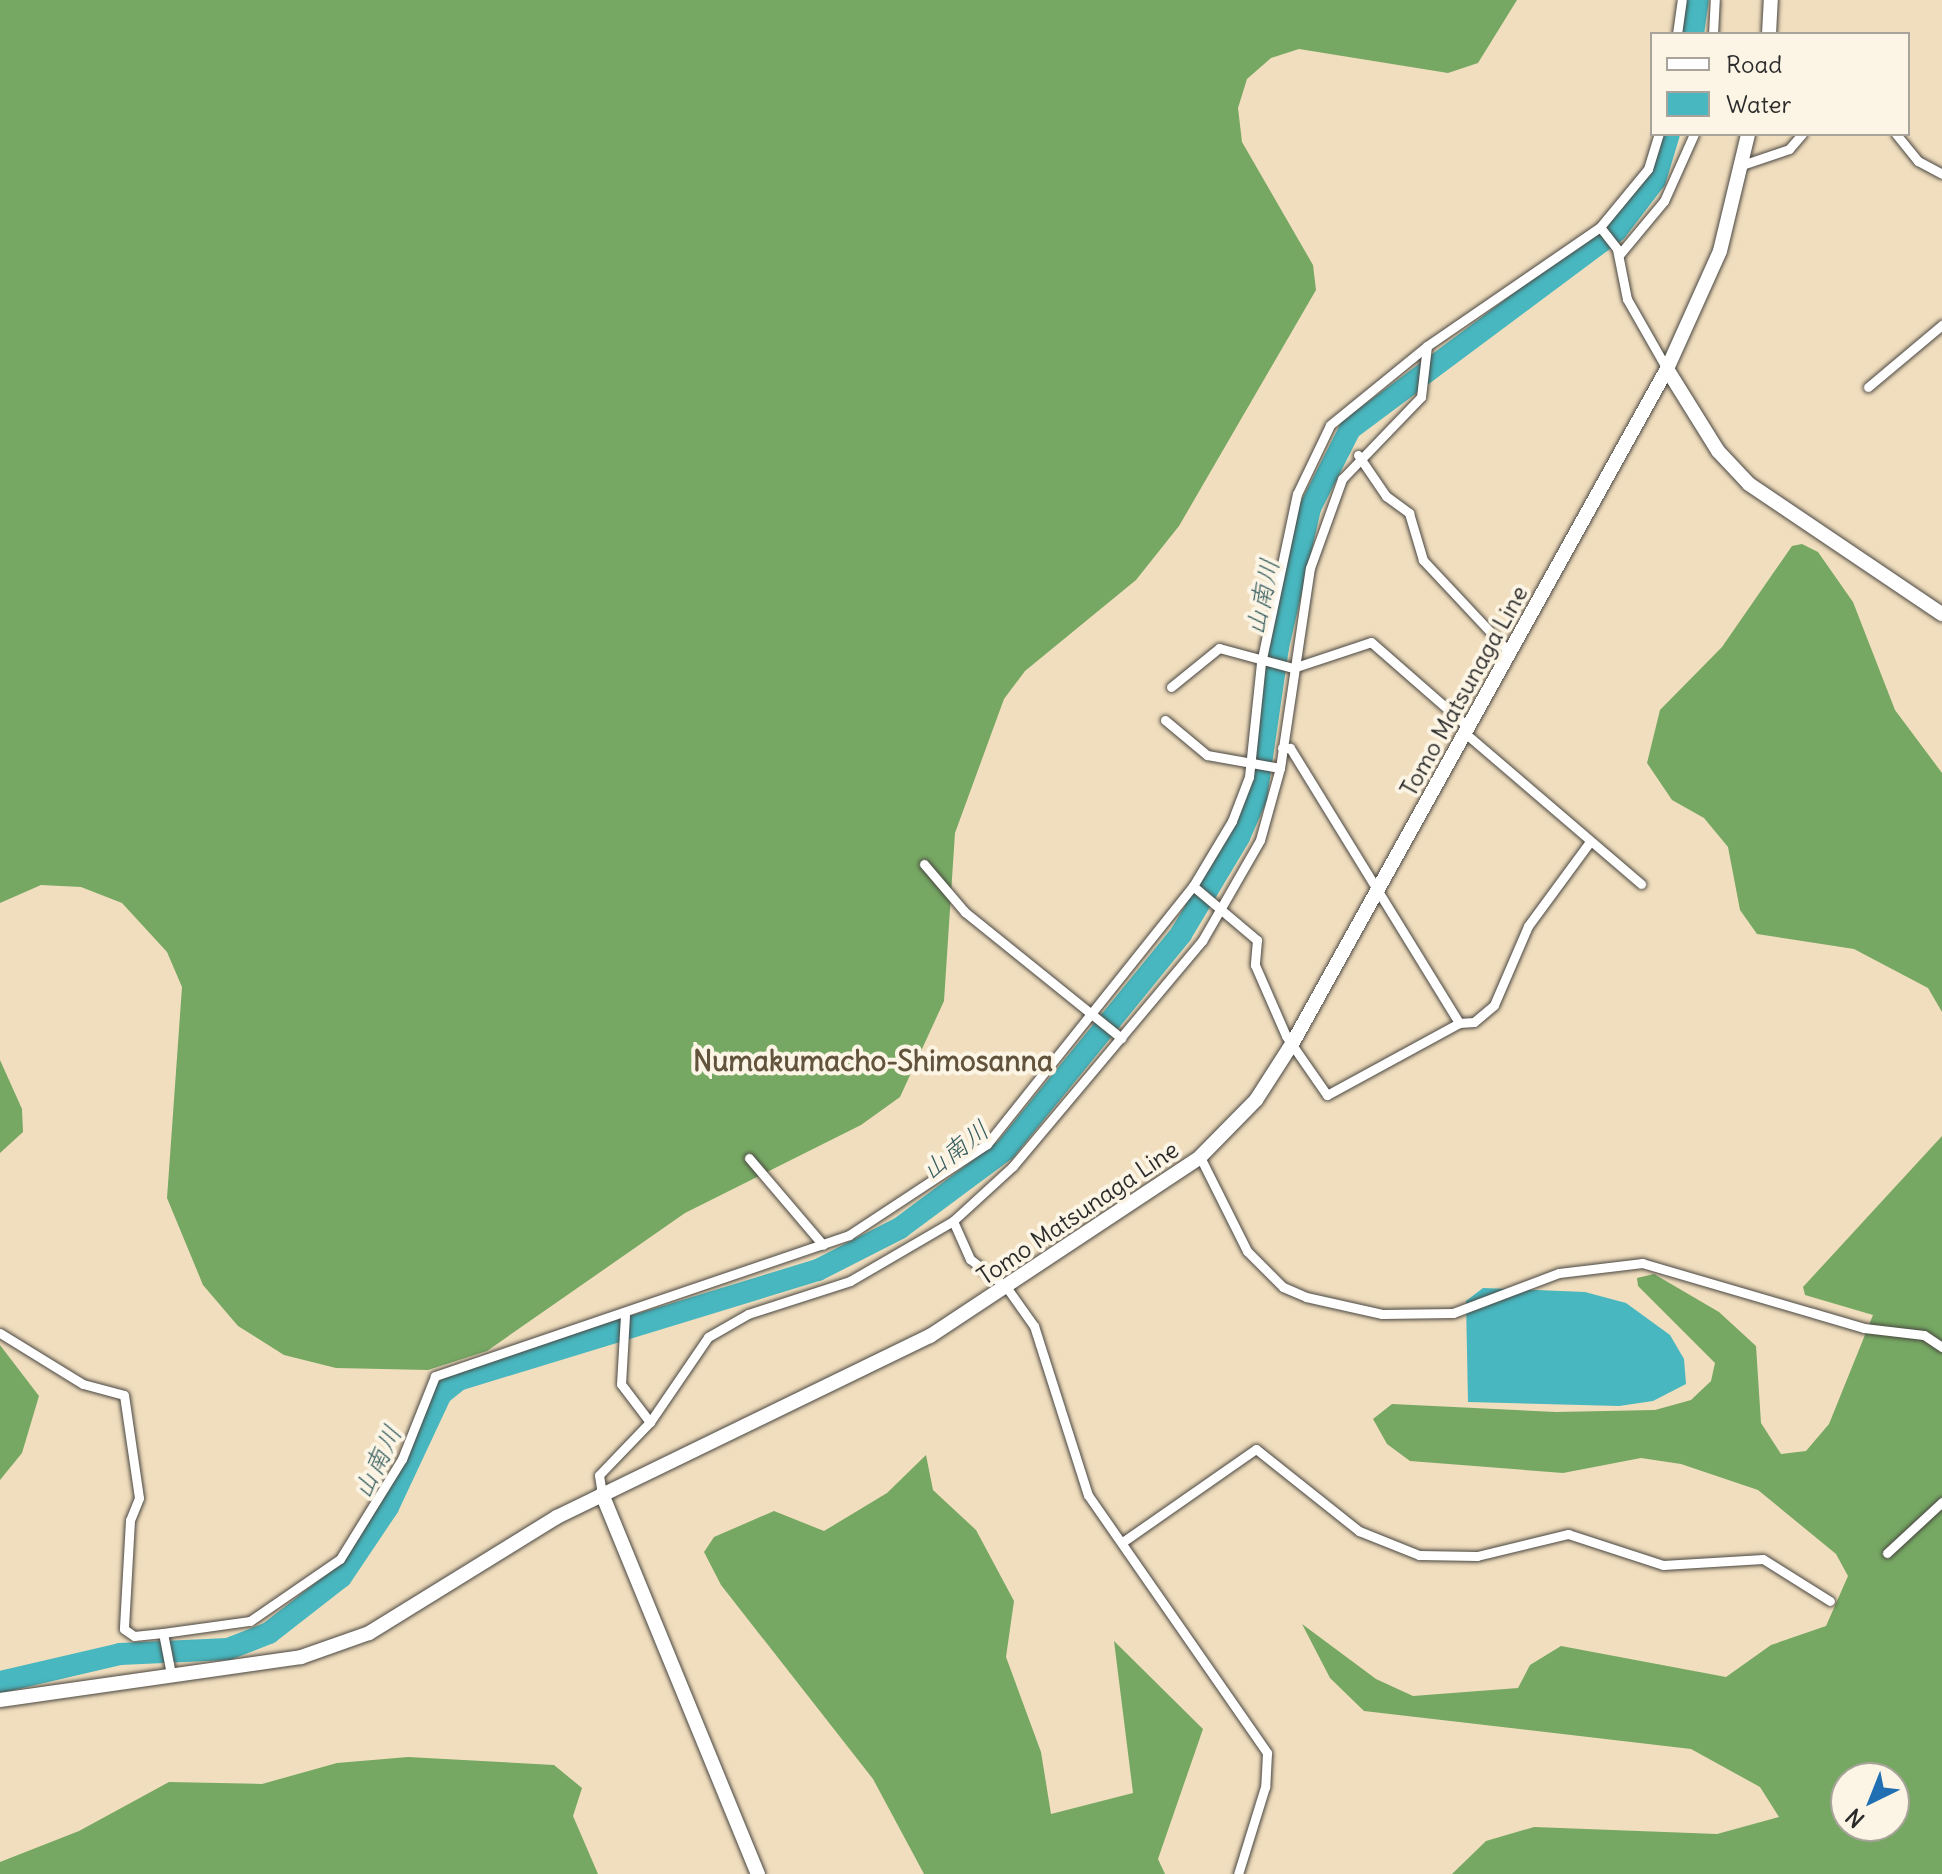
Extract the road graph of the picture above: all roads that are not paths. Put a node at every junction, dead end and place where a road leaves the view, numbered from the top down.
1 (1682, 0) edge
2 (1715, 0) edge
3 (1771, 0) edge
4 (1677, 32) edge
5 (1713, 32) edge
6 (1769, 32) edge
7 (1658, 136) edge
8 (1693, 136) edge
9 (1748, 136) edge
10 (1800, 136) edge
11 (1897, 136) edge
12 (1742, 165) junction
13 (1942, 174) edge
14 (1602, 229) junction
15 (1618, 252) junction
16 (1942, 325) edge
17 (1425, 349) junction
18 (1667, 369) junction
19 (1868, 387) dead end
20 (1358, 455) junction
21 (1942, 614) edge
22 (1510, 653) junction
23 (1264, 663) junction
24 (1289, 668) junction
25 (1171, 687) dead end
26 (1165, 720) dead end
27 (1467, 730) junction
28 (1282, 748) junction
29 (1253, 762) junction
30 (1276, 767) junction
31 (1589, 843) junction
32 (924, 864) dead end
33 (1641, 884) dead end
34 (1195, 888) junction
35 (1378, 891) junction
36 (1223, 907) junction
37 (1091, 1016) junction
38 (1459, 1023) junction
39 (1117, 1036) junction
40 (1292, 1044) junction
41 (1200, 1157) junction
42 (749, 1158) dead end
43 (953, 1221) junction
44 (823, 1245) junction
45 (1007, 1288) junction
46 (624, 1318) junction
47 (0, 1333) edge
48 (1942, 1347) edge
49 (650, 1422) junction
50 (602, 1494) junction
51 (1942, 1502) edge
52 (1124, 1541) junction
53 (1887, 1553) dead end
54 (1830, 1601) dead end
55 (164, 1635) junction
56 (169, 1666) junction
57 (0, 1700) edge
58 (758, 1874) edge
59 (1238, 1874) edge

1 - 4 street
2 - 5 street
3 - 6 main road
7 - 14 street
8 - 15 street
9 - 12 main road, Tomo Matsunaga Line
10 - 12 street
11 - 13 street
12 - 18 main road, Tomo Matsunaga Line
14 - 15 street
14 - 17 street
15 - 18 street
16 - 19 street
17 - 20 street
17 - 23 street
18 - 21 main road
18 - 22 main road, Tomo Matsunaga Line
20 - 22 street
20 - 24 street
22 - 27 main road, Tomo Matsunaga Line
23 - 24 street
23 - 25 street
23 - 29 street
24 - 27 street
24 - 28 street
26 - 29 street
27 - 31 street
27 - 35 main road, Tomo Matsunaga Line
28 - 30 street
28 - 35 street
29 - 30 street
29 - 34 street
30 - 36 street
31 - 33 street
31 - 38 street
32 - 37 street
34 - 36 street
34 - 37 street
35 - 38 street
35 - 40 main road, Tomo Matsunaga Line
36 - 39 street
36 - 40 street
37 - 39 street
37 - 44 street
38 - 40 street
39 - 43 street
40 - 41 main road, Tomo Matsunaga Line
41 - 45 main road, Tomo Matsunaga Line
41 - 48 street
42 - 44 street
43 - 45 street
43 - 49 street
44 - 46 street
45 - 50 main road, Tomo Matsunaga Line
45 - 52 street
46 - 49 street
46 - 55 street
47 - 55 street
49 - 50 street
50 - 56 main road, Tomo Matsunaga Line
50 - 58 main road
51 - 53 street
52 - 54 street
52 - 59 street
55 - 56 street
56 - 57 main road, Tomo Matsunaga Line

